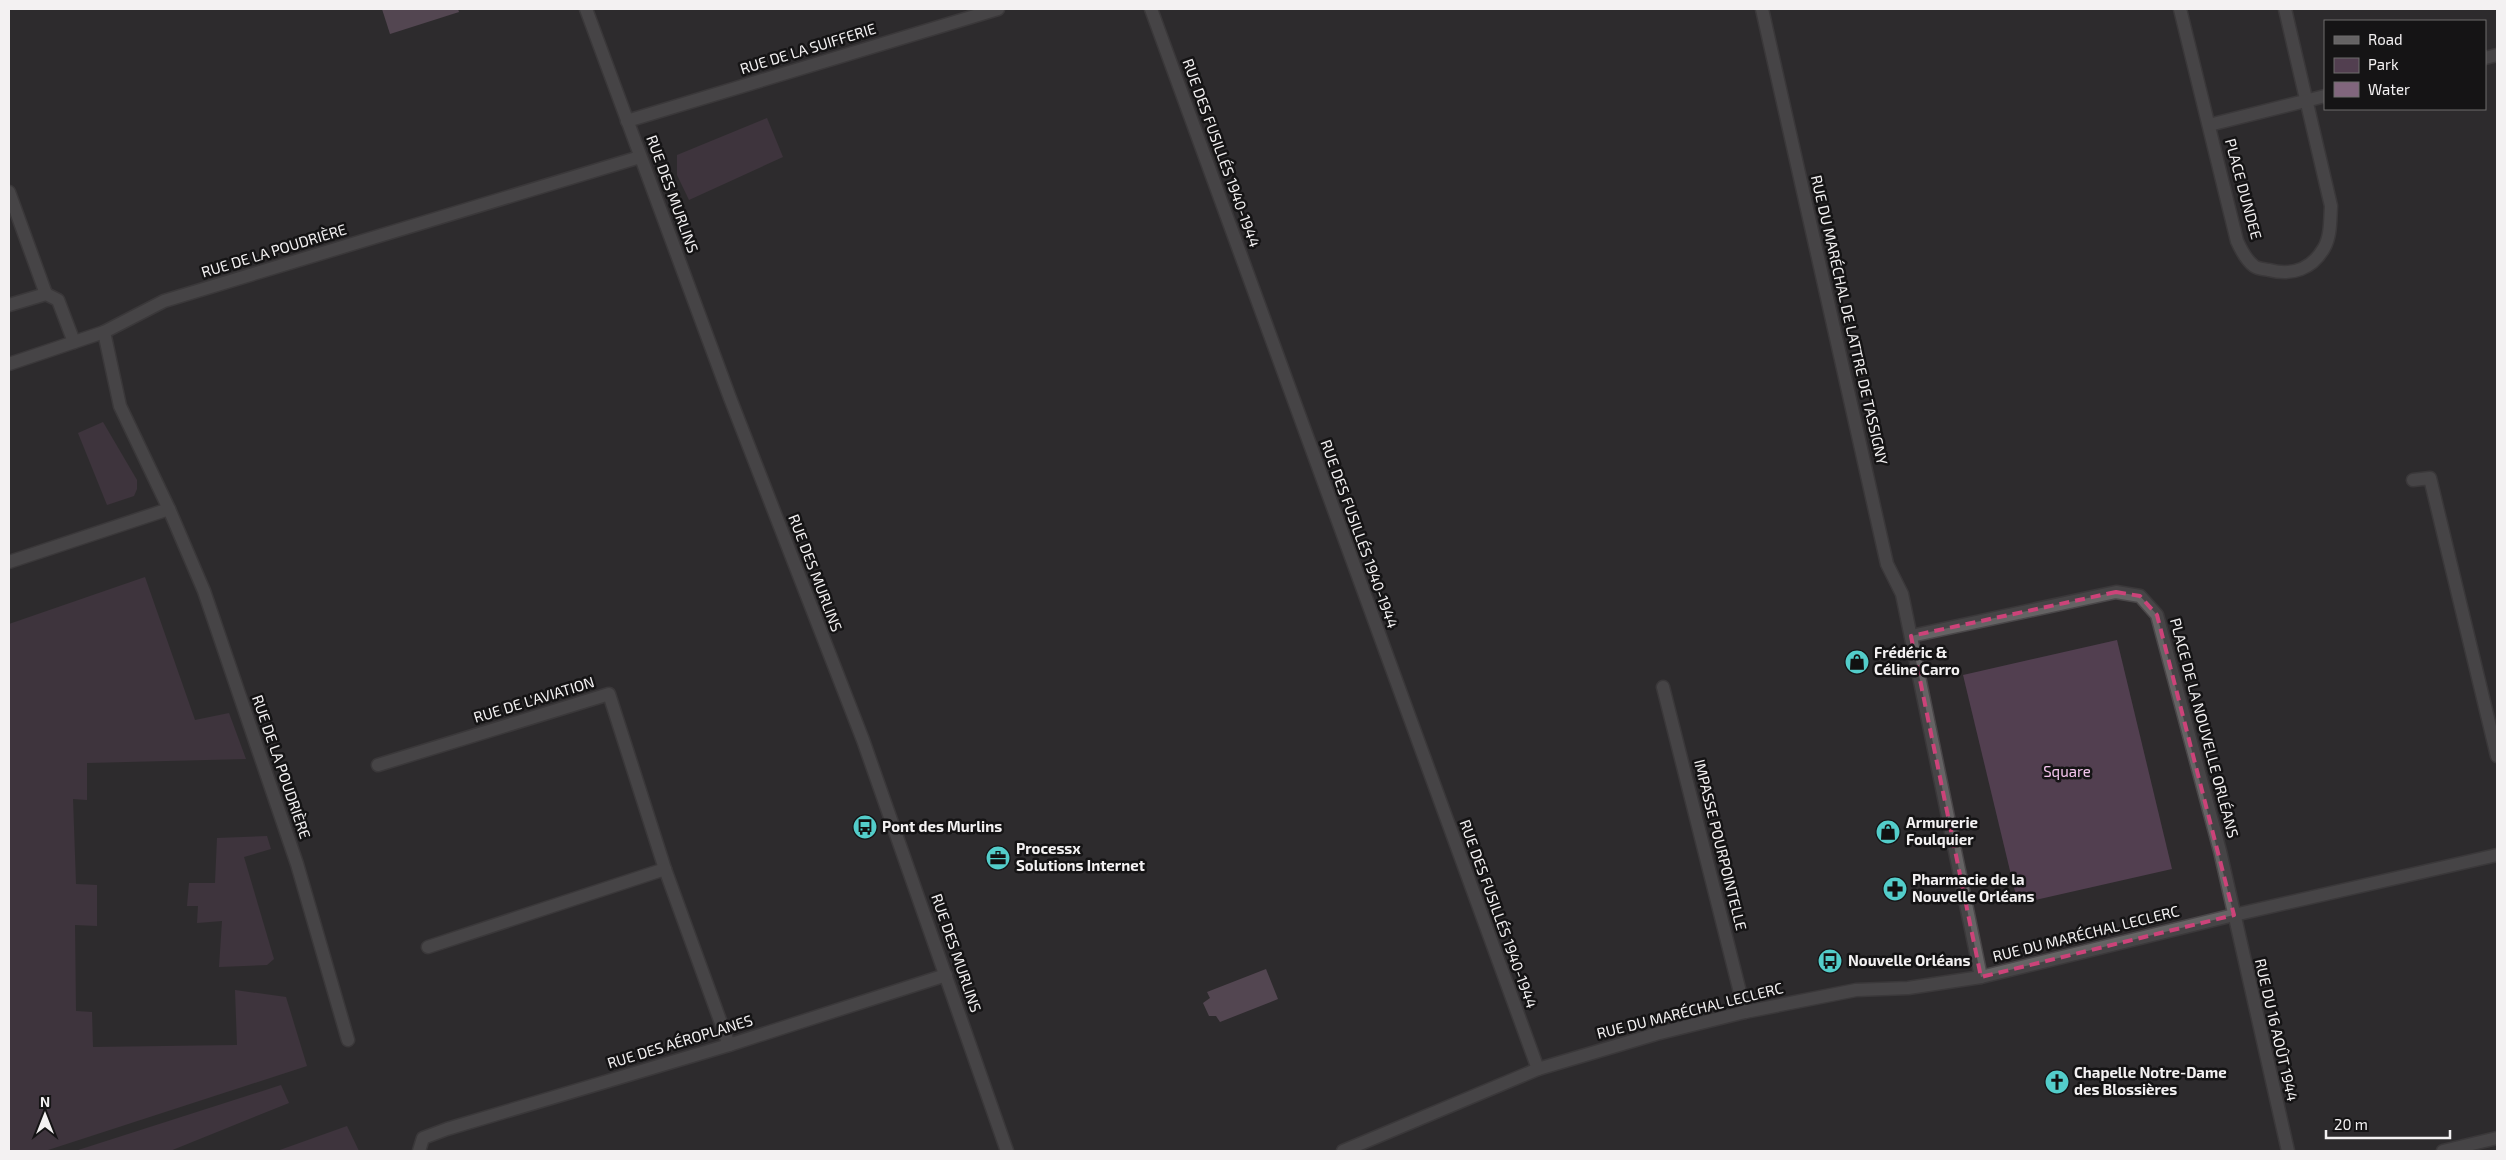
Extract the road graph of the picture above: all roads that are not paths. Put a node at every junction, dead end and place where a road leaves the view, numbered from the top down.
1 (586, 9) edge
2 (998, 9) edge
3 (1152, 9) edge
4 (1762, 9) edge
5 (2180, 9) edge
6 (2285, 9) edge
7 (2324, 96) edge
8 (2305, 101) junction
9 (627, 121) junction
10 (2209, 125) junction
11 (640, 158) junction
12 (9, 192) edge
13 (46, 294) junction
14 (9, 305) edge
15 (104, 332) junction
16 (74, 342) junction
17 (9, 364) edge
18 (2413, 480) dead end
19 (169, 509) junction
20 (9, 562) edge
21 (1911, 636) junction
22 (1663, 687) dead end
23 (2497, 756) edge
24 (378, 765) dead end
25 (2497, 855) edge
26 (666, 869) junction
27 (2234, 915) junction
28 (428, 947) dead end
29 (946, 975) junction
30 (1981, 977) junction
31 (1745, 1012) junction
32 (348, 1040) dead end
33 (729, 1045) junction
34 (1538, 1069) junction
35 (2497, 1138) edge
36 (419, 1151) edge
37 (1007, 1151) edge
38 (1343, 1151) edge
39 (2288, 1151) edge
40 (2443, 1151) edge

1 - 9 street, RUE DES MURLINS
2 - 9 street, RUE DE LA SUIFFERIE
3 - 34 street, RUE DES FUSILLÉS 1940-1944
4 - 21 street, RUE DU MARÉCHAL DE LATTRE DE TASSIGNY
5 - 10 street, PLACE DUNDEE
6 - 8 street, PLACE DUNDEE
7 - 8 street
8 - 10 street, PLACE DUNDEE
8 - 10 street, PLACE DUNDEE
9 - 11 street, RUE DES MURLINS
11 - 15 street, RUE DE LA POUDRIÈRE
11 - 29 street, RUE DES MURLINS
12 - 13 street
13 - 14 street
13 - 16 street
15 - 16 street
15 - 19 street, RUE DE LA POUDRIÈRE
16 - 17 street
18 - 23 street
19 - 20 street
19 - 32 street, RUE DE LA POUDRIÈRE
21 - 27 street, PLACE DE LA NOUVELLE ORLÉANS
21 - 30 street
22 - 31 street, IMPASSE POURPOINTELLE
24 - 26 street, RUE DE L'AVIATION
25 - 27 street, RUE DU MARÉCHAL LECLERC
26 - 28 street
26 - 33 street, RUE DE L'AVIATION
27 - 30 street, RUE DU MARÉCHAL LECLERC
27 - 39 street, RUE DU 16 AOÛT 1944
29 - 33 street, RUE DES AÉROPLANES
29 - 37 street, RUE DES MURLINS
30 - 31 street, RUE DU MARÉCHAL LECLERC
31 - 34 street, RUE DU MARÉCHAL LECLERC
33 - 36 street, RUE DES AÉROPLANES
34 - 38 street, RUE DU MARÉCHAL LECLERC
35 - 40 street

